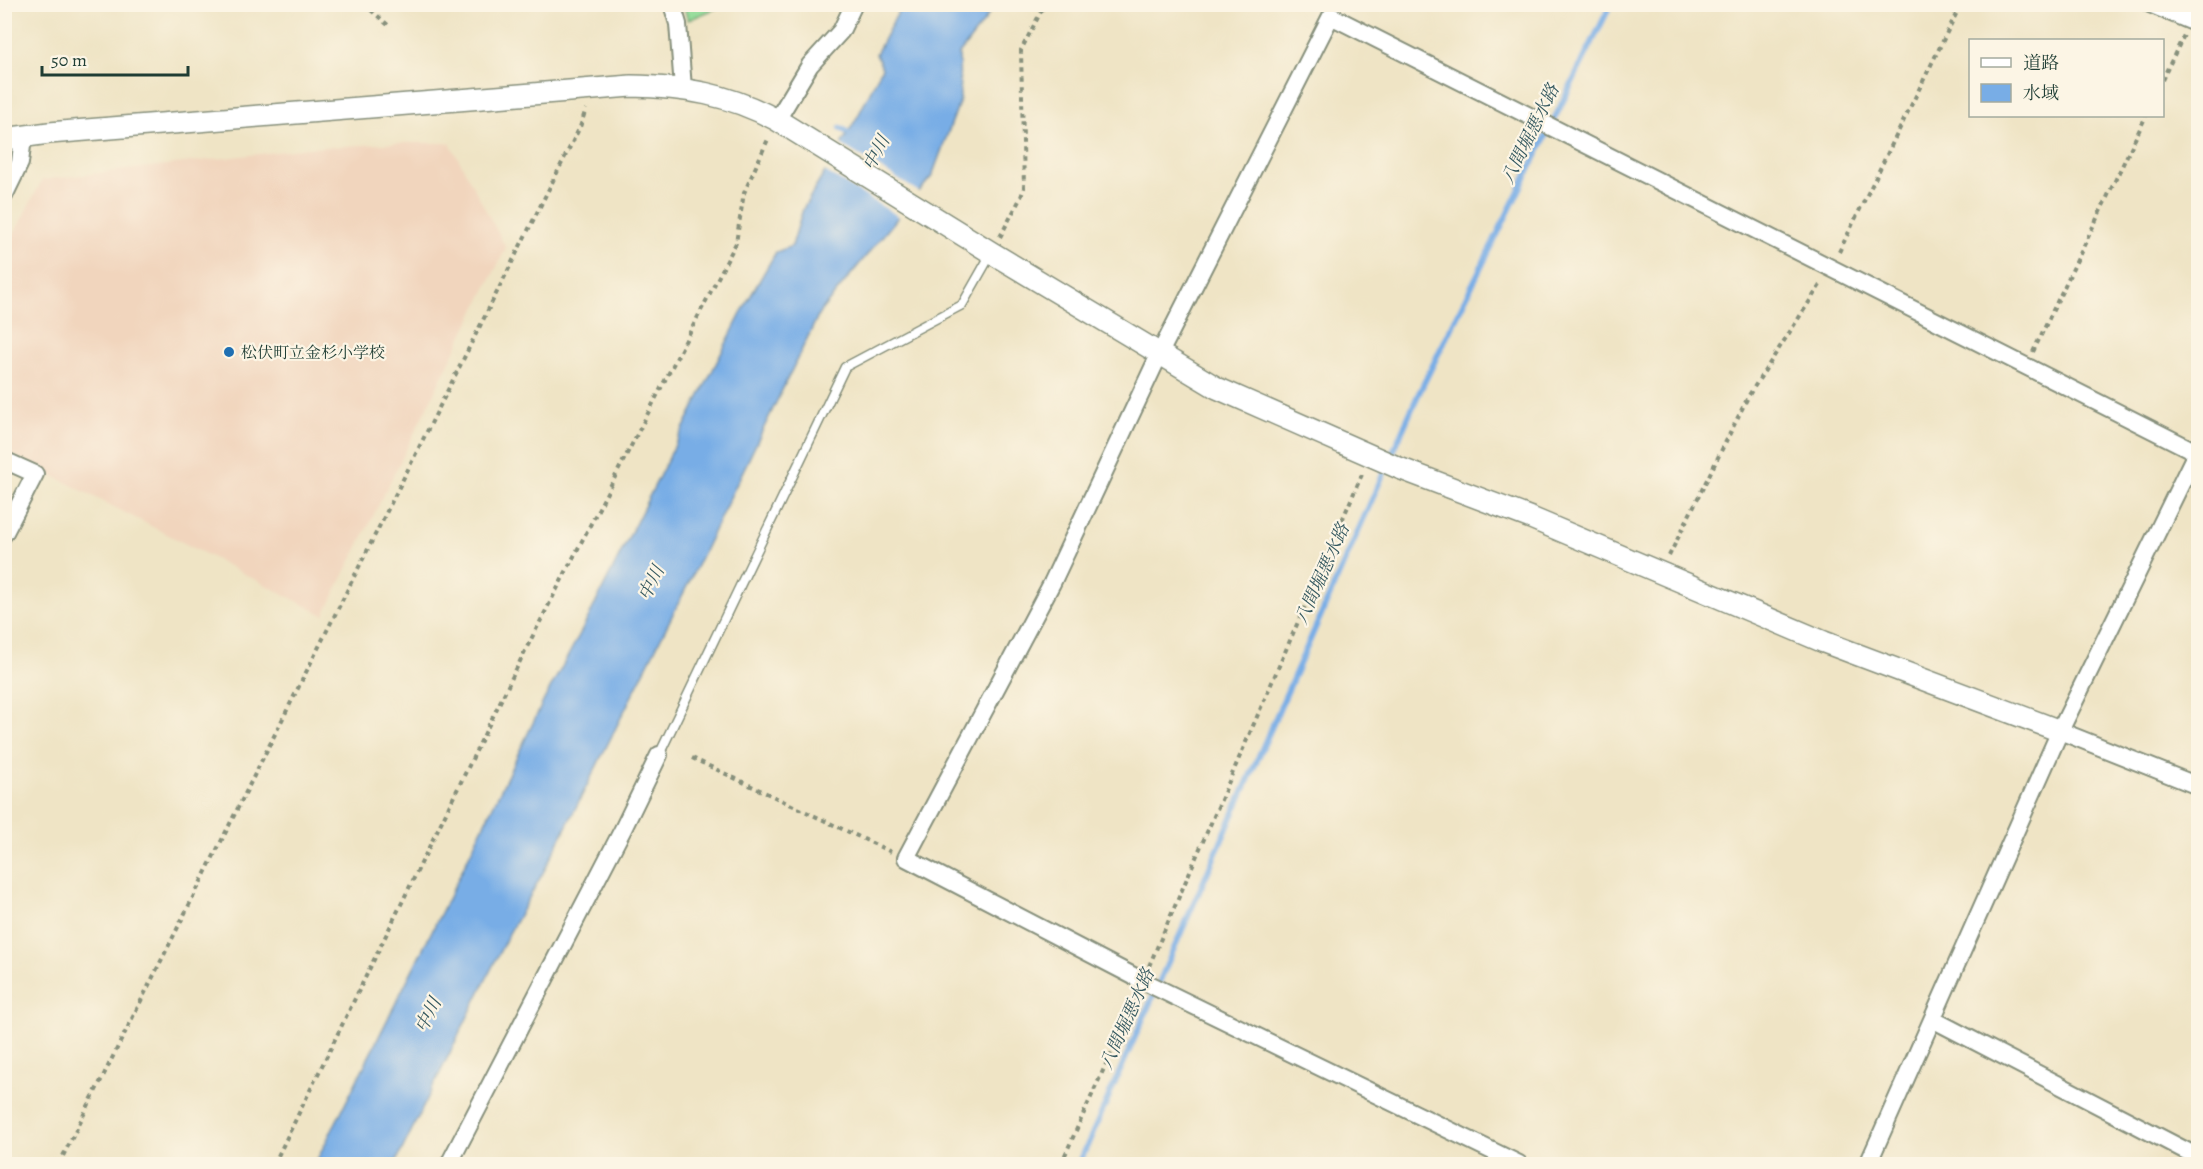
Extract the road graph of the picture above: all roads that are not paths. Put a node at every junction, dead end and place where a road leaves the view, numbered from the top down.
1 (672, 4) edge
2 (854, 4) edge
3 (2150, 4) edge
4 (2195, 23) edge
5 (683, 88) junction
6 (780, 122) junction
7 (14, 138) edge
8 (4, 196) edge
9 (988, 251) junction
10 (1159, 355) junction
11 (2198, 451) edge
12 (4, 460) edge
13 (4, 534) edge
14 (2060, 731) junction
15 (658, 755) joint
16 (2199, 786) edge
17 (1934, 1020) junction
18 (2199, 1157) edge
19 (449, 1164) edge
20 (1519, 1164) edge
21 (1868, 1164) edge

1 - 5 street
2 - 6 street
3 - 4 street
5 - 6 street
5 - 7 street
6 - 9 street
7 - 8 street
9 - 10 street
9 - 15 lane
10 - 11 street
10 - 14 street
10 - 20 street
11 - 14 street
12 - 13 street
14 - 16 street
14 - 17 street
15 - 19 street
17 - 18 street
17 - 21 street

